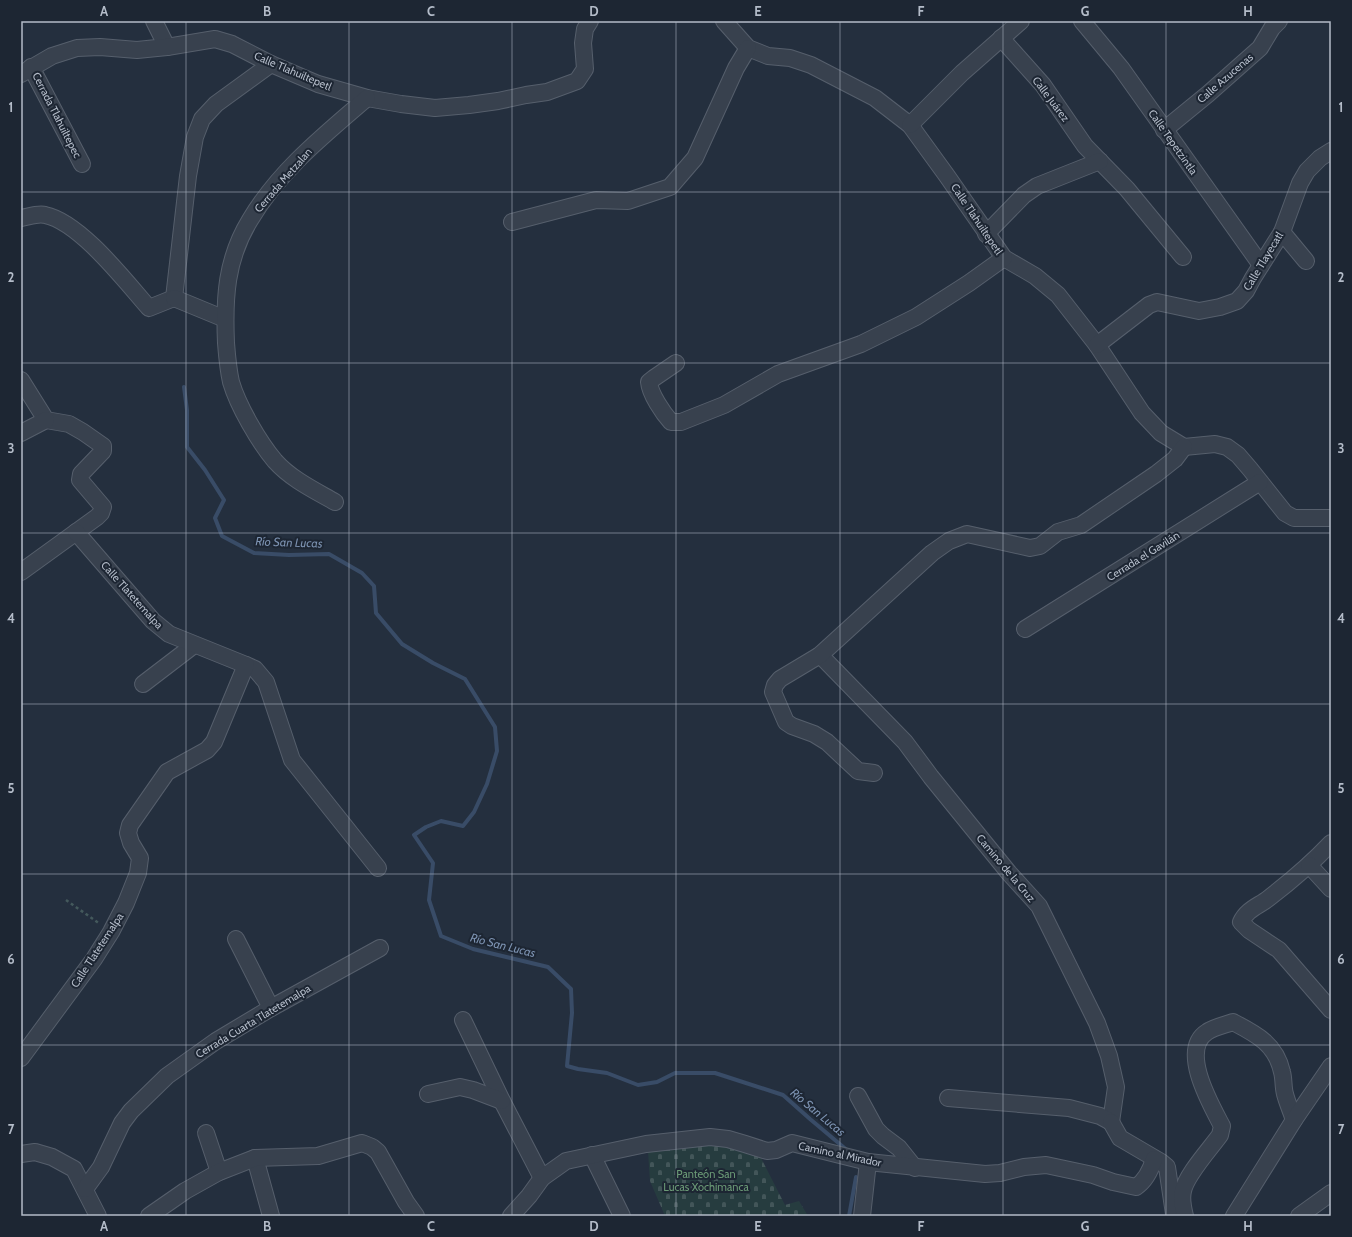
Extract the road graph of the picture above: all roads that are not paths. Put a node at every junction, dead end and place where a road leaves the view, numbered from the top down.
1 (154, 21) edge
2 (590, 21) edge
3 (724, 21) edge
4 (1021, 21) edge
5 (1082, 21) edge
6 (1279, 21) edge
7 (1001, 38) junction
8 (167, 47) junction
9 (748, 48) junction
10 (271, 64) junction
11 (26, 70) edge
12 (367, 98) junction
13 (910, 125) junction
14 (1164, 130) junction
15 (1331, 150) edge
16 (1100, 161) junction
17 (82, 164) dead end
18 (21, 218) edge
19 (512, 222) dead end
20 (1282, 232) junction
21 (986, 234) junction
22 (1183, 257) dead end
23 (1004, 258) junction
24 (1306, 261) dead end
25 (1261, 265) junction
26 (174, 298) junction
27 (225, 319) junction
28 (1097, 345) junction
29 (676, 363) dead end
30 (21, 380) edge
31 (46, 420) junction
32 (21, 433) edge
33 (1184, 447) junction
34 (1260, 482) junction
35 (335, 502) dead end
36 (1331, 518) edge
37 (76, 532) junction
38 (21, 572) edge
39 (1025, 629) dead end
40 (194, 645) junction
41 (820, 655) junction
42 (246, 665) junction
43 (144, 684) dead end
44 (874, 773) dead end
45 (1331, 842) edge
46 (1309, 865) junction
47 (378, 868) dead end
48 (1331, 889) edge
49 (236, 939) dead end
50 (380, 948) dead end
51 (271, 1008) junction
52 (1331, 1010) edge
53 (463, 1020) dead end
54 (21, 1058) edge
55 (1331, 1066) edge
56 (428, 1094) dead end
57 (858, 1096) dead end
58 (948, 1098) dead end
59 (502, 1101) junction
60 (1294, 1120) junction
61 (1111, 1122) junction
62 (206, 1133) dead end
63 (21, 1154) edge
64 (592, 1155) junction
65 (255, 1158) junction
66 (1154, 1159) junction
67 (868, 1162) junction
68 (915, 1168) junction
69 (219, 1172) junction
70 (542, 1178) junction
71 (85, 1189) junction
72 (1331, 1193) edge
73 (98, 1216) edge
74 (149, 1216) edge
75 (271, 1216) edge
76 (416, 1216) edge
77 (511, 1216) edge
78 (622, 1216) edge
79 (862, 1216) edge
80 (1174, 1216) edge
81 (1185, 1216) edge
82 (1234, 1216) edge
83 (1299, 1216) edge

1 - 8 street
2 - 12 street, Calle Tlahuiltepetl
3 - 9 street, Calle Tlahuiltepetl
4 - 7 street
5 - 14 street, Calle Tepetzintla
6 - 14 street, Calle Azucenas
7 - 13 street
7 - 16 street, Calle Juárez
8 - 10 street, Calle Tlahuiltepetl
8 - 11 street, Calle Tlahuiltepetl
9 - 13 street, Calle Tlahuiltepetl
9 - 19 street
10 - 12 street, Calle Tlahuiltepetl
10 - 26 street
11 - 17 street, Cerrada Tlahuiltepec
12 - 27 street, Cerrada Metzalan
13 - 21 street, Calle Tlahuiltepetl
14 - 25 street, Calle Tepetzintla
15 - 20 street, Calle Tlayecatl
16 - 21 street
16 - 22 street, Calle Juárez
18 - 26 street
20 - 24 street
20 - 25 street, Calle Tlayecatl
21 - 23 street, Calle Tlahuiltepetl
23 - 28 street, Calle Tlahuiltepetl
23 - 29 street
25 - 28 street, Calle Tlayecatl
26 - 27 street
27 - 35 street, Cerrada Metzalan
28 - 33 street, Calle Tlahuiltepetl
30 - 31 street
31 - 32 street
31 - 37 street
33 - 34 street
33 - 41 street
34 - 36 street
34 - 39 street, Cerrada el Gavilán
37 - 38 street
37 - 40 street, Calle Tlatetemalpa
40 - 42 street, Calle Tlatetemalpa
40 - 43 street
41 - 44 street
41 - 61 street, Camino de la Cruz
42 - 47 street
42 - 54 street, Calle Tlatetemalpa
45 - 46 street
46 - 48 street
46 - 52 street
49 - 51 street
50 - 51 street, Cerrada Cuarta Tlatetemalpa
51 - 71 street, Cerrada Cuarta Tlatetemalpa
53 - 59 street
55 - 60 street
56 - 59 street
57 - 68 street
58 - 61 street
59 - 70 street
60 - 81 street
60 - 82 street
61 - 66 street
62 - 69 street
63 - 71 street
64 - 67 street, Camino al Mirador
64 - 70 street, Camino al Mirador
64 - 78 street
65 - 69 street
65 - 75 street
65 - 76 street
66 - 68 street, Camino al Mirador
66 - 80 street
67 - 68 street, Camino al Mirador
67 - 79 street
69 - 74 street
70 - 77 street, Camino al Mirador
71 - 73 street
72 - 83 street

